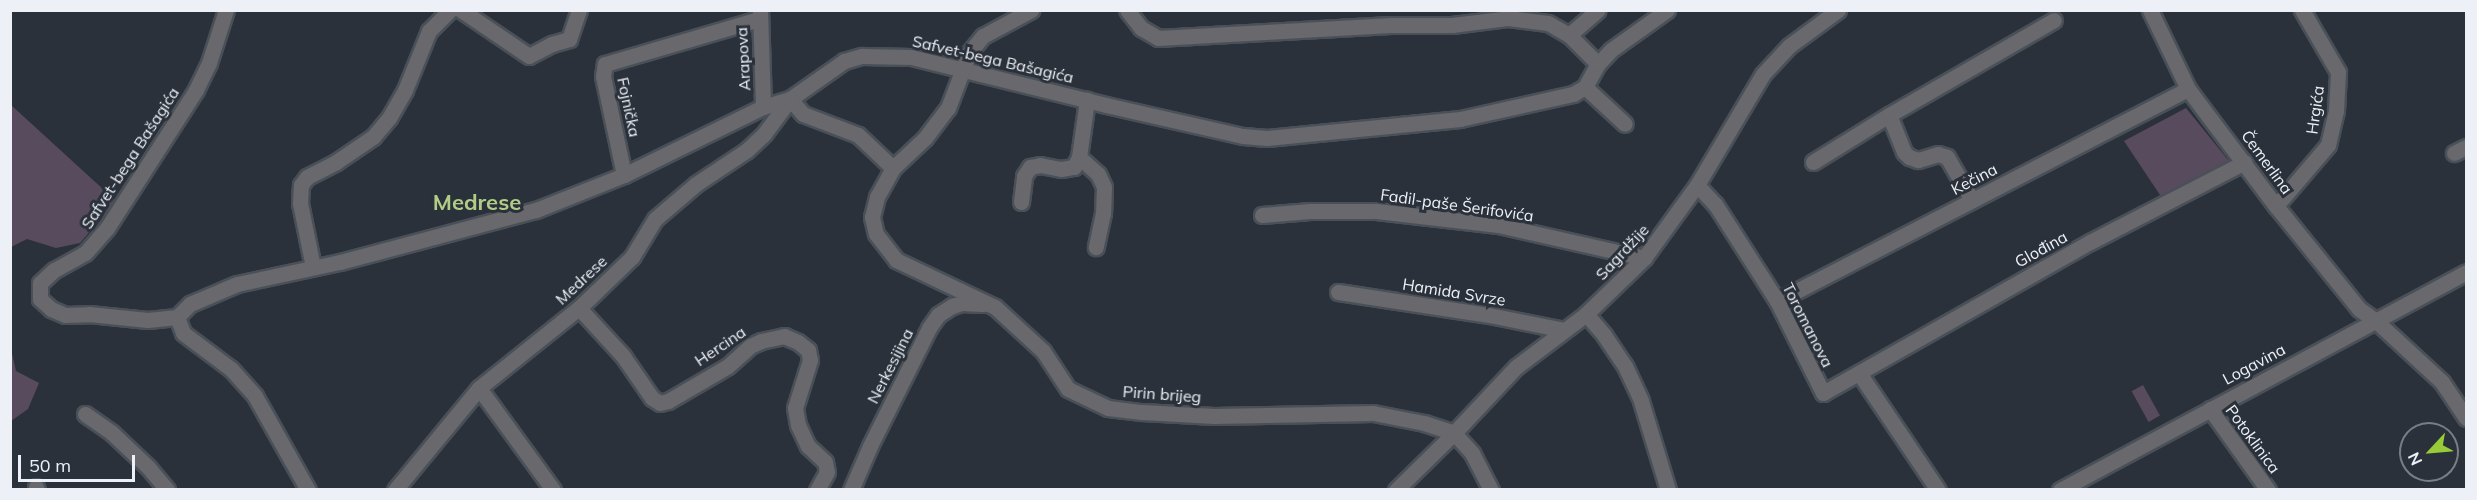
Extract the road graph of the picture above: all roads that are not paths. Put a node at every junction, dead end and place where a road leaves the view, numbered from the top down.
1 (226, 10) edge
2 (450, 10) edge
3 (461, 10) edge
4 (579, 10) edge
5 (1031, 10) edge
6 (1127, 10) edge
7 (1382, 10) edge
8 (1598, 10) edge
9 (1666, 10) edge
10 (1838, 10) edge
11 (2151, 10) edge
12 (2302, 10) edge
13 (759, 15) edge
14 (1454, 17) edge
15 (2054, 20) dead end
16 (1390, 25) junction
17 (1569, 35) junction
18 (1598, 64) junction
19 (964, 70) junction
20 (1586, 87) junction
21 (2188, 89) junction
22 (790, 99) junction
23 (1088, 100) junction
24 (763, 107) junction
25 (1889, 115) junction
26 (1625, 124) dead end
27 (1079, 156) junction
28 (1812, 162) dead end
29 (2245, 162) junction
30 (893, 168) junction
31 (624, 175) junction
32 (1697, 185) junction
33 (1972, 200) junction
34 (1021, 202) dead end
35 (2276, 206) junction
36 (1262, 215) dead end
37 (1096, 247) dead end
38 (1644, 258) junction
39 (313, 267) junction
40 (2466, 272) edge
41 (1338, 292) dead end
42 (1777, 301) junction
43 (995, 307) junction
44 (579, 308) junction
45 (1586, 314) junction
46 (177, 317) junction
47 (2375, 320) junction
48 (1564, 330) junction
49 (1859, 373) junction
50 (479, 388) junction
51 (2210, 409) junction
52 (85, 414) dead end
53 (2466, 418) edge
54 (1454, 433) junction
55 (167, 489) edge
56 (308, 489) edge
57 (395, 489) edge
58 (553, 489) edge
59 (817, 489) edge
60 (851, 489) edge
61 (1396, 489) edge
62 (1491, 489) edge
63 (1668, 489) edge
64 (1938, 489) edge
65 (2063, 489) edge
66 (2268, 489) edge

1 - 46 street, Safvet-bega Bašagića
2 - 39 street
3 - 4 street
5 - 19 street, Pirin brijeg
6 - 16 street
7 - 16 street
8 - 17 street
9 - 18 street
10 - 32 street, Sagrdžije
11 - 21 street, Čemerlina
12 - 35 street, Hrgića
13 - 24 street, Arapova
13 - 31 street, Fojnička
14 - 16 street
14 - 17 street
15 - 25 street
17 - 18 street
18 - 20 street
19 - 22 street, Safvet-bega Bašagića
19 - 23 street, Safvet-bega Bašagića
19 - 30 street, Pirin brijeg
20 - 23 street, Safvet-bega Bašagića
20 - 26 street
21 - 29 street, Čemerlina
21 - 33 street, Kečina
22 - 24 street, Safvet-bega Bašagića
22 - 30 street
22 - 44 street, Medrese
23 - 27 street
24 - 31 street, Safvet-bega Bašagića
25 - 28 street
25 - 33 street
27 - 34 street
27 - 37 street
29 - 35 street, Čemerlina
29 - 49 street, Glođina
30 - 43 street, Pirin brijeg
31 - 39 street, Safvet-bega Bašagića
32 - 38 street, Sagrdžije
32 - 42 street, Toromanova
33 - 42 street, Kečina
35 - 47 street, Čemerlina
36 - 38 street, Fadil-paše Šerifovića
38 - 45 street, Sagrdžije
39 - 46 street, Safvet-bega Bašagića
40 - 47 street, Logavina
41 - 48 street, Hamida Svrze
42 - 49 street, Toromanova
43 - 54 street, Pirin brijeg
43 - 60 street, Nerkesijina
44 - 50 street, Medrese
44 - 59 street, Hercina
45 - 48 street, Sagrdžije
45 - 63 street
46 - 56 street
47 - 51 street, Logavina
47 - 53 street, Čemerlina
48 - 54 street, Sagrdžije
49 - 64 street, Toromanova
50 - 57 street, Medrese
50 - 58 street
51 - 65 street, Logavina
51 - 66 street, Potoklinica
52 - 55 street
54 - 61 street, Sagrdžije
54 - 62 street

